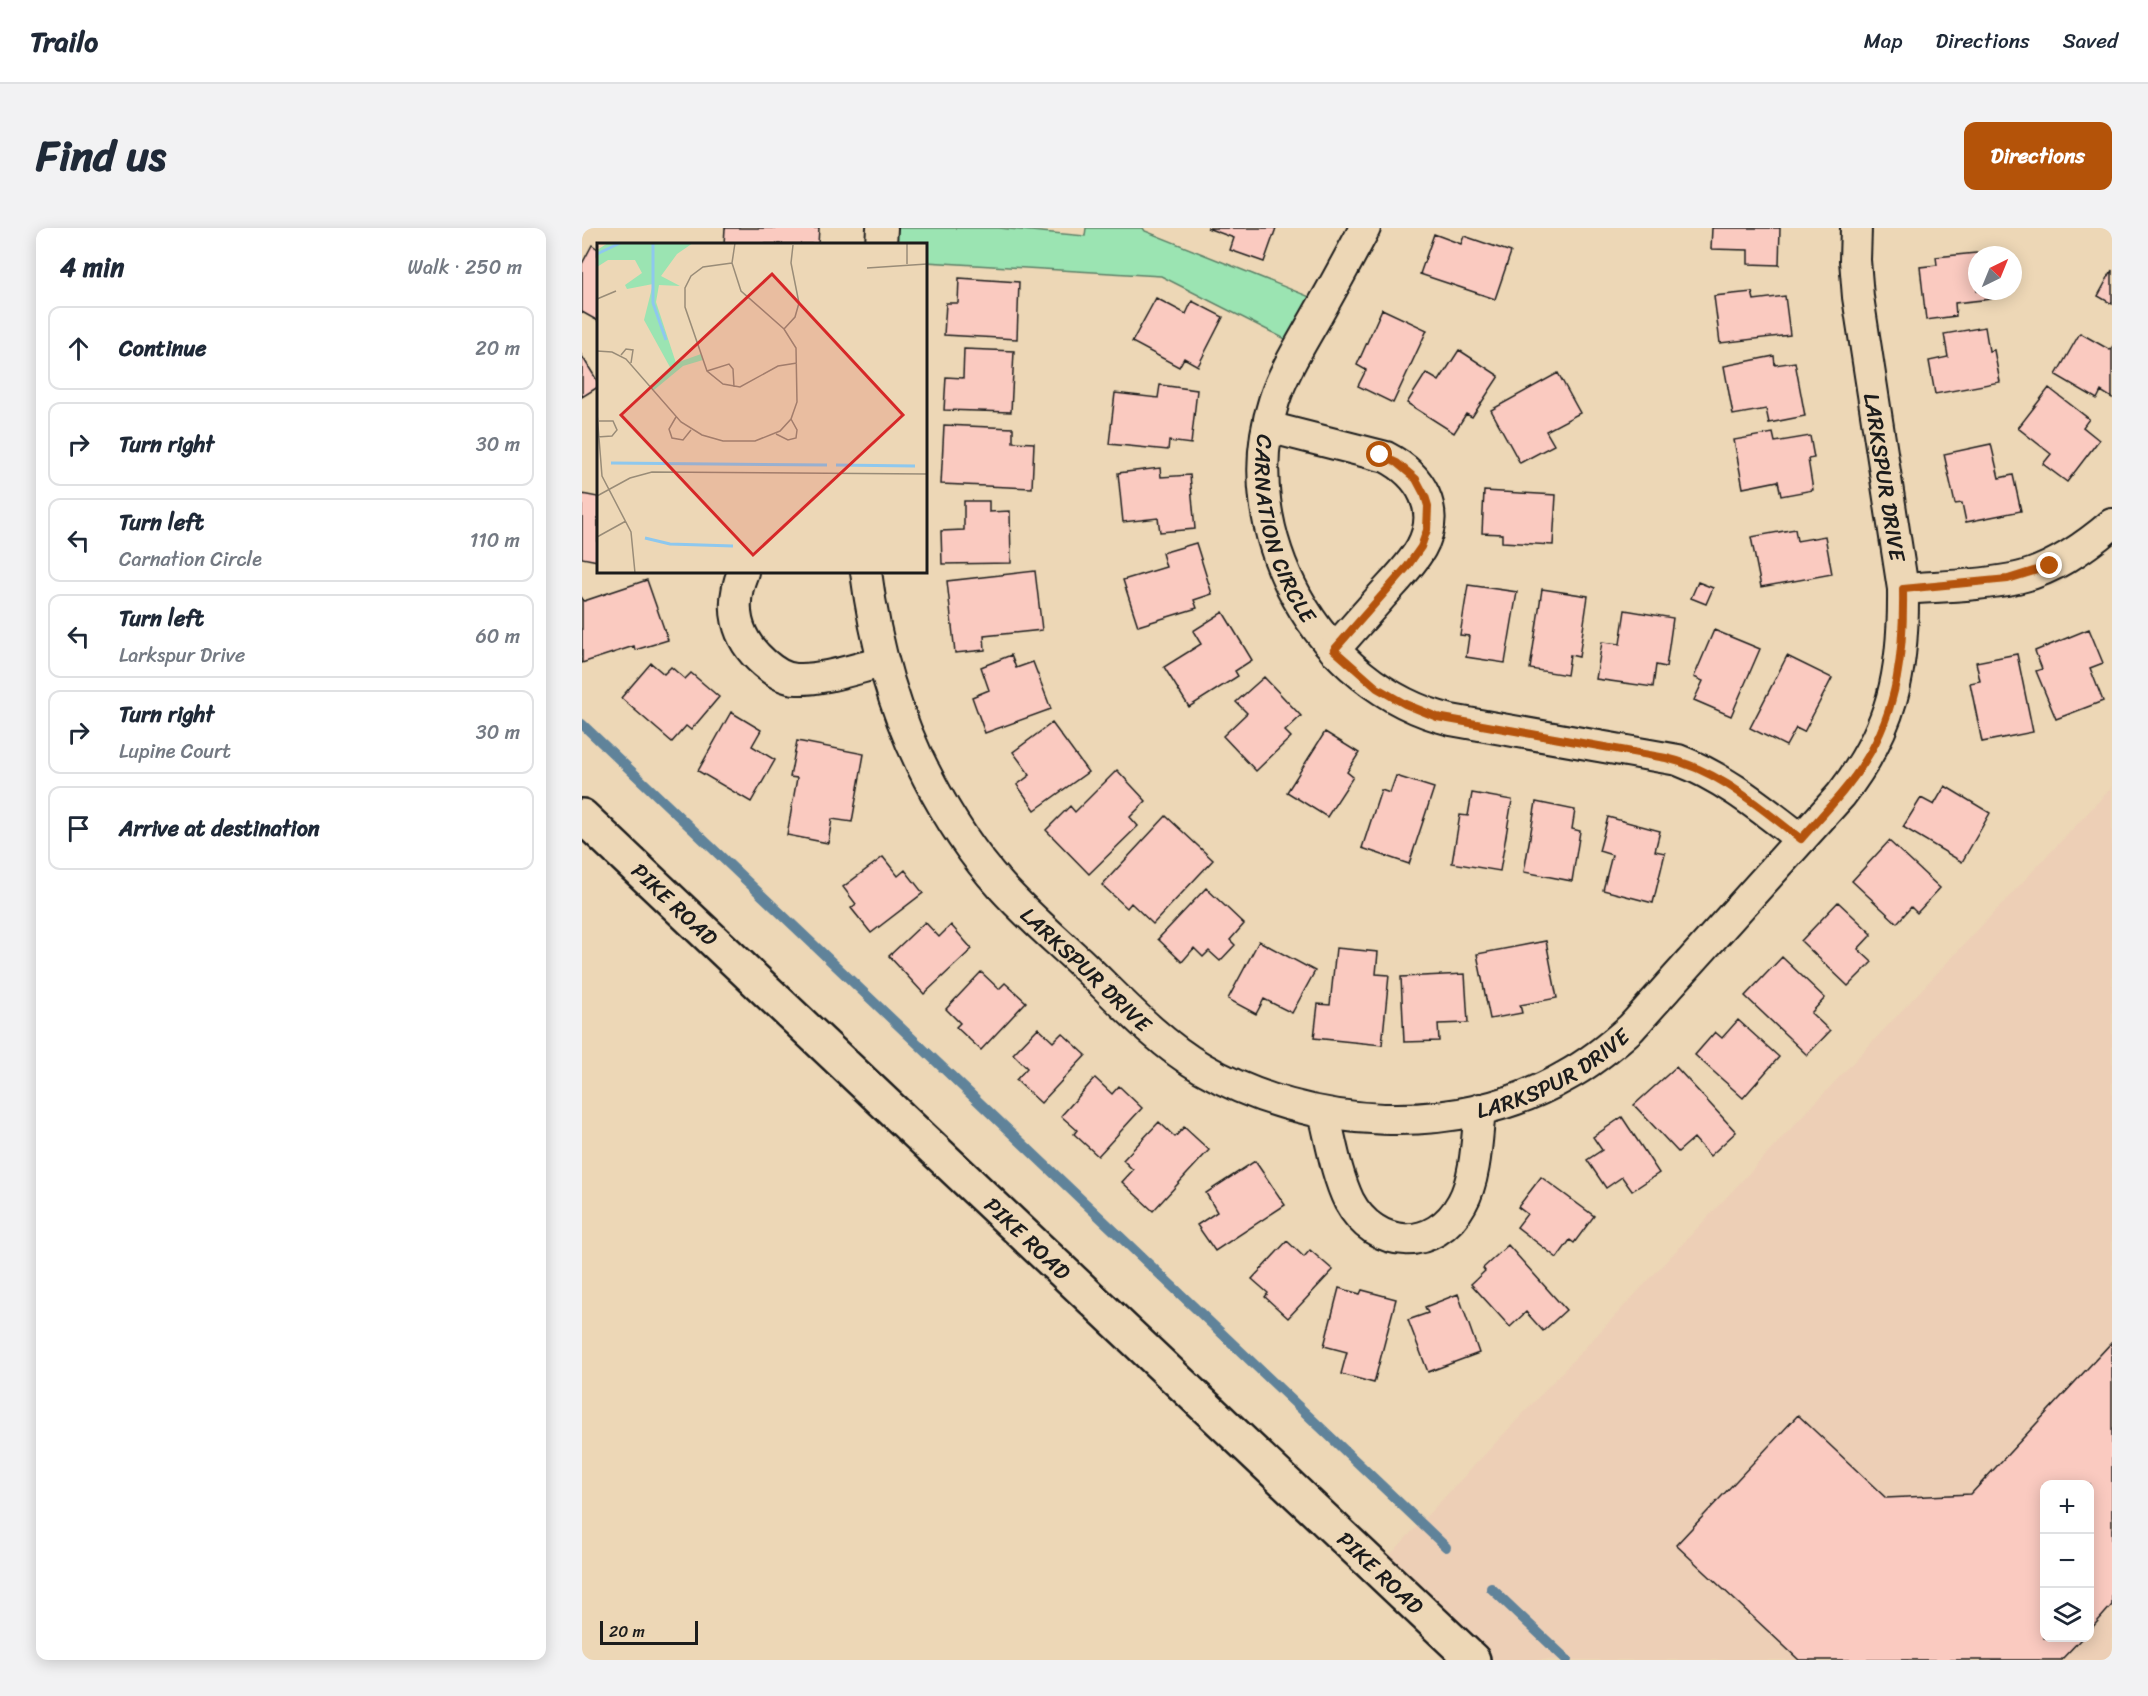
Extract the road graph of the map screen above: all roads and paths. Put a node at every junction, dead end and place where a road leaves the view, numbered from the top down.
1 (882, 228) edge
2 (1365, 228) edge
3 (1856, 228) edge
4 (881, 243) edge
5 (1268, 427) junction
6 (2112, 524) edge
7 (743, 573) edge
8 (866, 573) edge
9 (1903, 589) junction
10 (1334, 650) junction
11 (884, 662) junction
12 (582, 816) edge
13 (1801, 839) junction
14 (1480, 1109) junction
15 (1324, 1113) junction
16 (1473, 1660) edge

1 - 4 street
2 - 5 street, CARNATION CIRCLE
3 - 9 street, LARKSPUR DRIVE
5 - 10 street, CARNATION CIRCLE
5 - 10 street
6 - 9 street
7 - 11 street
8 - 11 street, LARKSPUR DRIVE
9 - 13 street, LARKSPUR DRIVE
10 - 13 street, CARNATION CIRCLE
11 - 15 street, LARKSPUR DRIVE
12 - 16 street, PIKE ROAD
13 - 14 street, LARKSPUR DRIVE
14 - 15 street, LARKSPUR DRIVE
14 - 15 street

